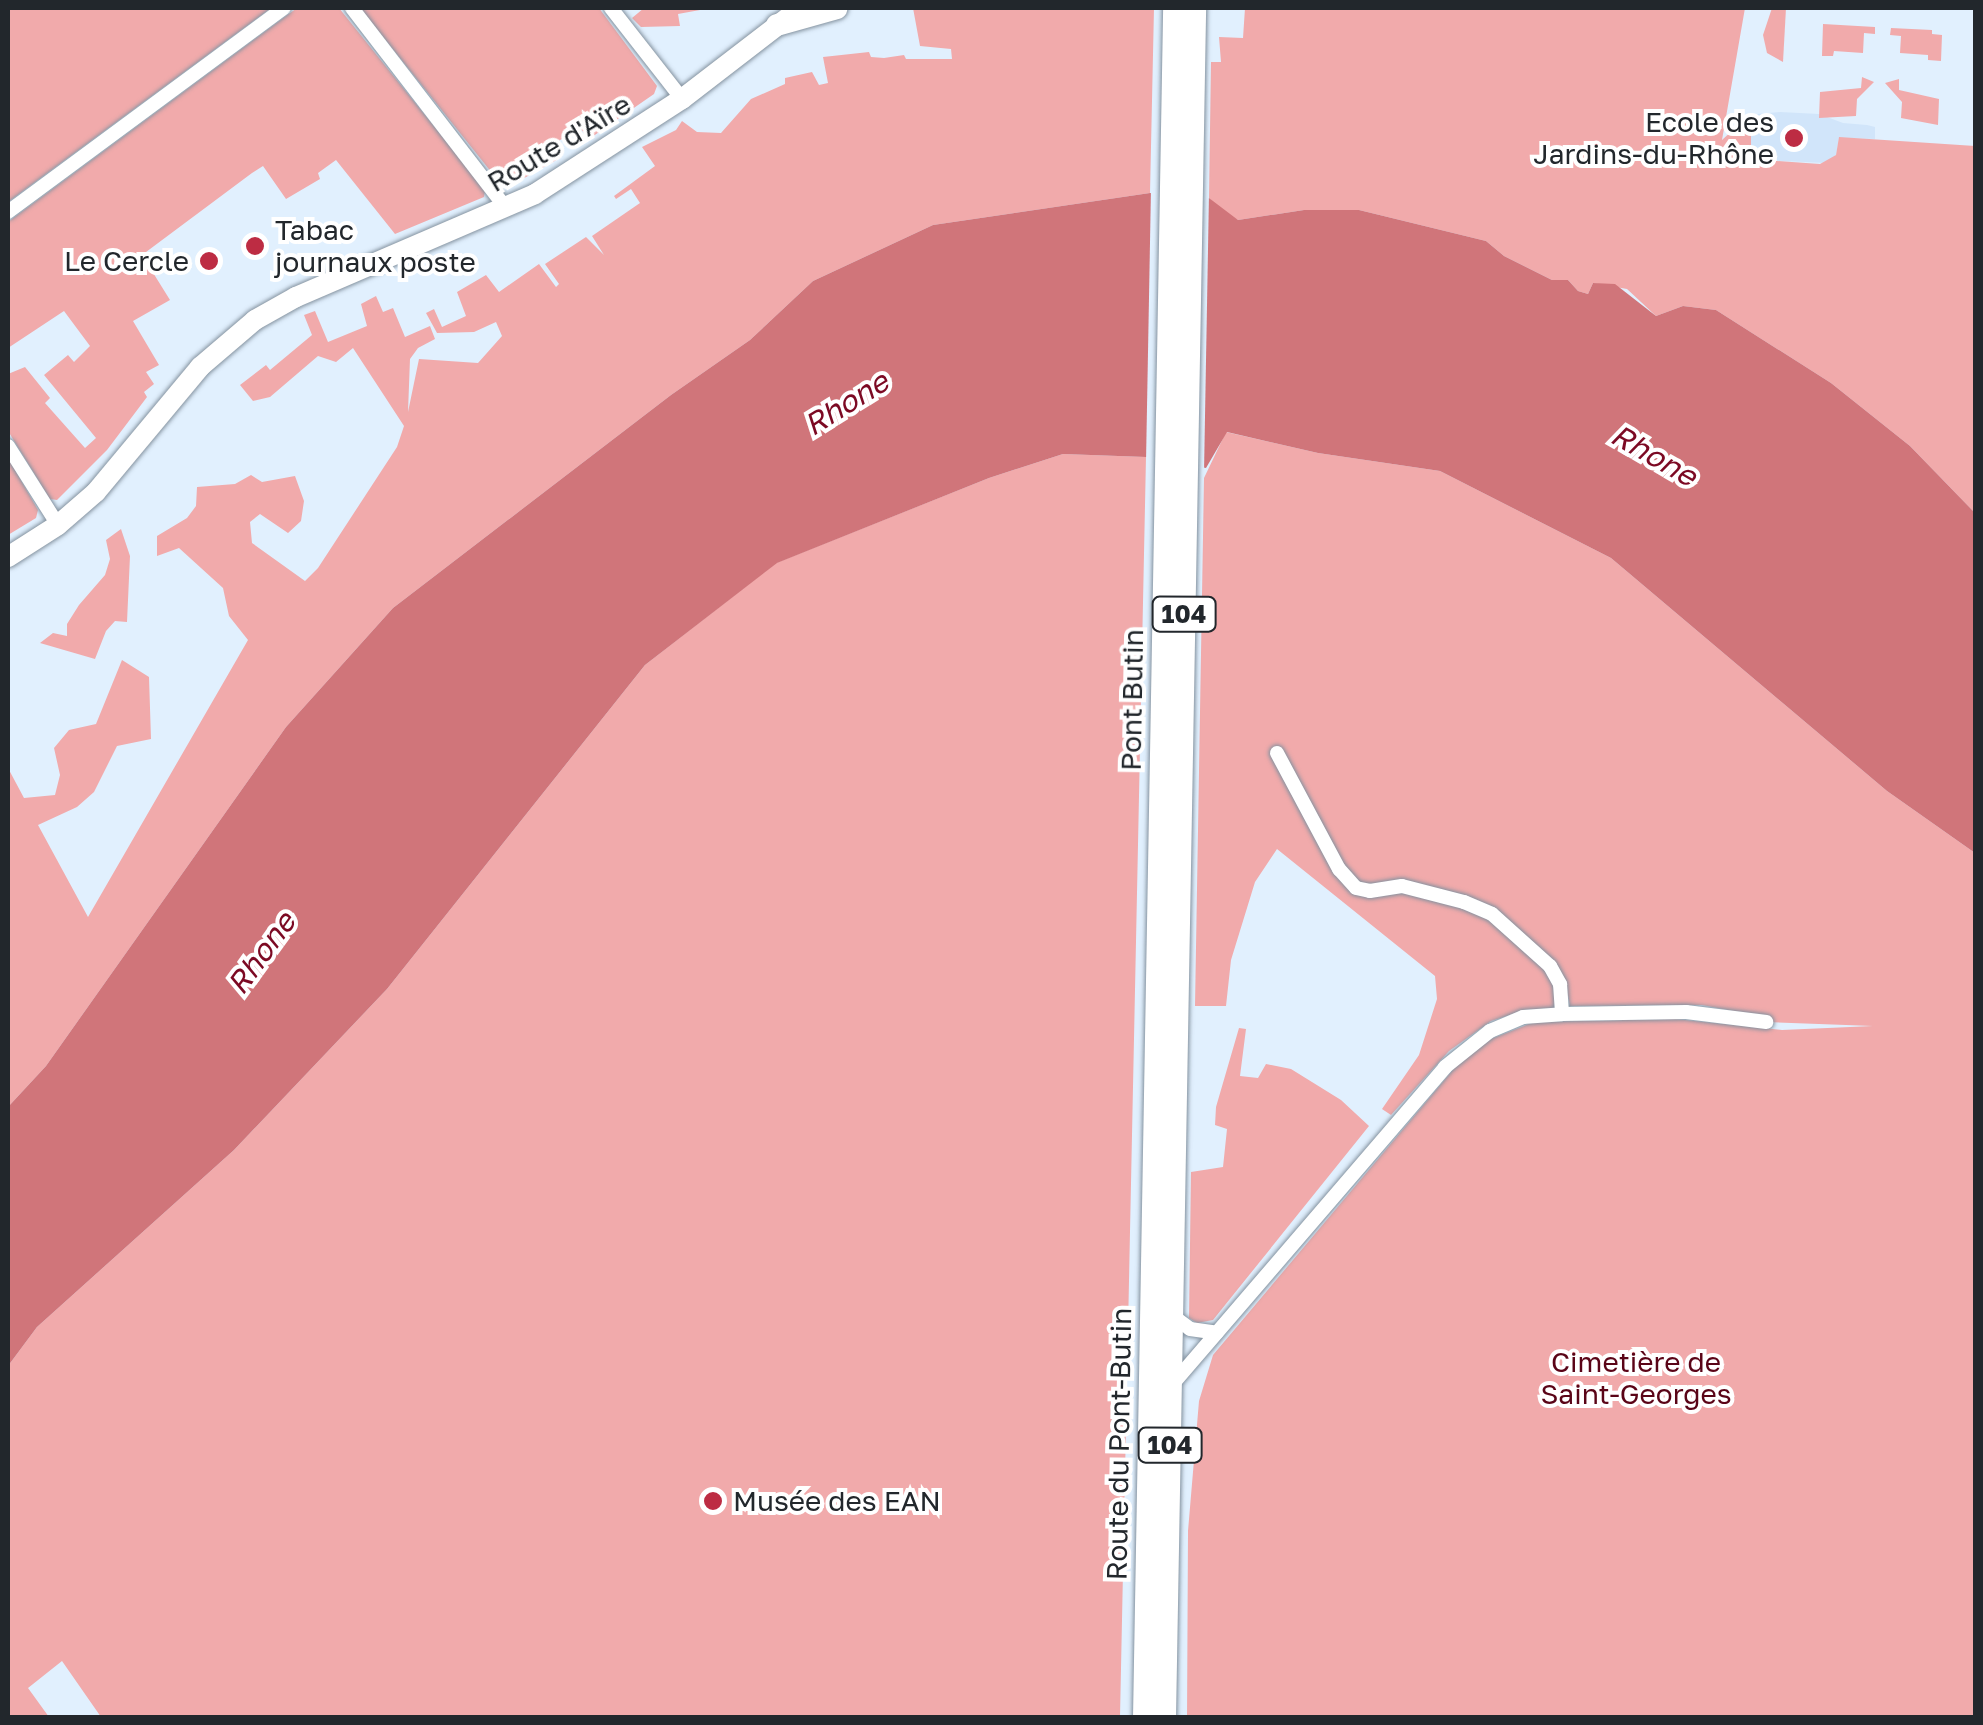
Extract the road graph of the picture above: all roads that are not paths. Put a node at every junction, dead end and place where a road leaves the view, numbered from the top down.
1 (284, 8) edge
2 (352, 8) edge
3 (612, 8) edge
4 (801, 8) edge
5 (838, 8) edge
6 (1174, 8) edge
7 (1195, 8) edge
8 (777, 25) junction
9 (1184, 53) junction
10 (682, 99) junction
11 (506, 208) junction
12 (8, 212) edge
13 (8, 446) edge
14 (58, 525) junction
15 (8, 557) edge
16 (1277, 753) dead end
17 (1562, 1014) junction
18 (1766, 1022) dead end
19 (1164, 1172) junction
20 (1172, 1316) junction
21 (1217, 1333) junction
22 (1171, 1386) junction
23 (1144, 1718) edge
24 (1165, 1718) edge

1 - 12 street
2 - 11 street
3 - 10 street
4 - 8 street, Route d'Aïre
5 - 8 main road
6 - 9 main road, 104
7 - 9 main road, 104
8 - 10 street, Route d'Aïre
9 - 19 main road, Pont Butin / 104
10 - 11 street, Route d'Aïre
11 - 14 street, Route d'Aïre
13 - 14 street
14 - 15 street, Route d'Aïre
16 - 17 street
17 - 18 street, Route du Pont-Butin
17 - 21 street, Route du Pont-Butin
19 - 20 main road, Route du Pont-Butin / 104
19 - 23 main road, Route du Pont-Butin / 104
20 - 21 street
20 - 22 main road, Route du Pont-Butin / 104
21 - 22 street, Route du Pont-Butin
22 - 24 main road, Route du Pont-Butin / 104

